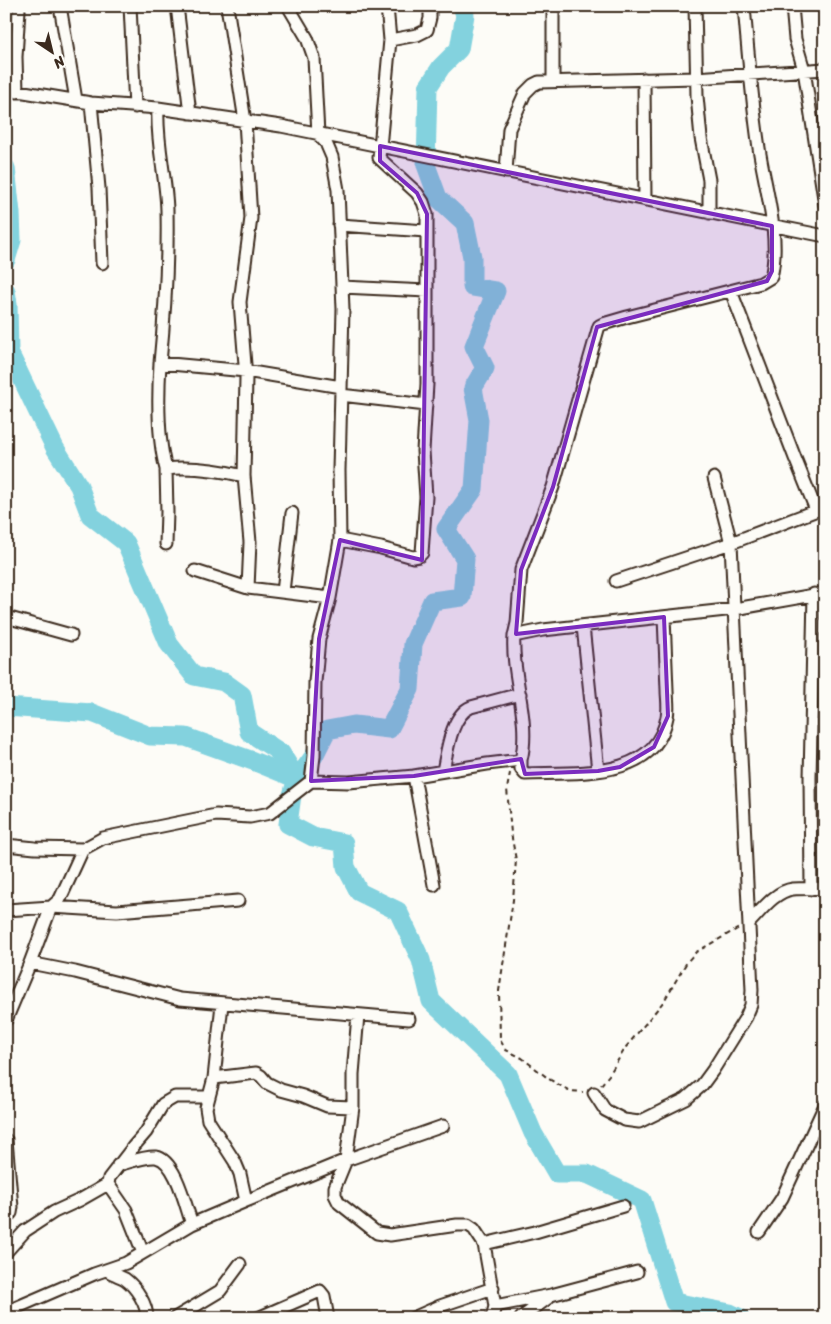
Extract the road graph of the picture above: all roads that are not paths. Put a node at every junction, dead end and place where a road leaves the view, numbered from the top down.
1 (60, 6) edge
2 (130, 6) edge
3 (177, 6) edge
4 (227, 6) edge
5 (288, 6) edge
6 (387, 6) edge
7 (430, 6) edge
8 (553, 6) edge
9 (695, 6) edge
10 (744, 6) edge
11 (792, 6) edge
12 (19, 10) dead end
13 (390, 40) junction
14 (804, 70) junction
15 (825, 70) edge
16 (750, 73) junction
17 (696, 78) junction
18 (644, 79) junction
19 (553, 81) junction
20 (12, 90) edge
21 (76, 100) junction
22 (91, 104) junction
23 (135, 107) junction
24 (158, 108) junction
25 (190, 113) junction
26 (245, 121) junction
27 (318, 134) junction
28 (380, 146) junction
29 (506, 172) junction
30 (645, 200) junction
31 (825, 205) edge
32 (709, 213) junction
33 (339, 225) junction
34 (772, 226) junction
35 (426, 231) junction
36 (825, 236) edge
37 (102, 263) dead end
38 (342, 287) junction
39 (427, 291) junction
40 (731, 291) junction
41 (160, 363) junction
42 (246, 370) junction
43 (341, 391) junction
44 (426, 405) junction
45 (166, 469) junction
46 (244, 476) junction
47 (714, 478) dead end
48 (821, 508) edge
49 (292, 513) dead end
50 (340, 540) junction
51 (732, 543) junction
52 (166, 544) dead end
53 (195, 571) dead end
54 (616, 581) dead end
55 (248, 588) junction
56 (283, 592) junction
57 (819, 593) edge
58 (330, 598) junction
59 (735, 609) junction
60 (6, 617) edge
61 (664, 617) junction
62 (583, 626) junction
63 (71, 635) dead end
64 (514, 636) junction
65 (520, 694) junction
66 (517, 760) junction
67 (443, 771) junction
68 (598, 771) junction
69 (414, 776) junction
70 (311, 781) junction
71 (6, 845) edge
72 (83, 850) junction
73 (434, 885) dead end
74 (825, 888) edge
75 (811, 889) junction
76 (238, 902) dead end
77 (51, 907) junction
78 (6, 910) edge
79 (749, 923) junction
80 (30, 963) junction
81 (222, 1004) junction
82 (358, 1015) junction
83 (409, 1019) dead end
84 (6, 1020) edge
85 (214, 1078) junction
86 (594, 1093) road end
87 (208, 1097) junction
88 (825, 1105) edge
89 (353, 1107) junction
90 (443, 1126) dead end
91 (6, 1140) edge
92 (346, 1160) junction
93 (118, 1165) junction
94 (108, 1184) junction
95 (246, 1201) junction
96 (623, 1206) dead end
97 (6, 1218) edge
98 (192, 1224) junction
99 (759, 1232) dead end
100 (484, 1244) junction
101 (6, 1252) edge
102 (143, 1253) junction
103 (240, 1264) dead end
104 (106, 1270) junction
105 (637, 1272) dead end
106 (493, 1288) junction
107 (551, 1295) junction
108 (496, 1306) junction
109 (6, 1312) edge
110 (148, 1318) edge
111 (176, 1318) edge
112 (258, 1318) edge
113 (328, 1318) edge
114 (413, 1318) edge
115 (492, 1318) edge
116 (521, 1318) edge

1 - 21 street
2 - 23 street
3 - 25 street
4 - 26 street
5 - 27 street
6 - 13 street
7 - 13 street
8 - 19 street
9 - 17 street
10 - 16 street
11 - 14 street
12 - 20 street
13 - 28 street
14 - 15 street
14 - 16 street
14 - 31 street
16 - 17 street
16 - 34 street
17 - 18 street
17 - 32 street
18 - 19 street
18 - 30 street
19 - 29 street
20 - 21 street
21 - 22 street
22 - 23 street
22 - 37 street
23 - 24 street
24 - 25 street
24 - 41 street
25 - 26 street
26 - 27 street
26 - 42 street
27 - 28 street
27 - 33 street
28 - 29 street
28 - 35 street
29 - 30 street
30 - 32 street
32 - 34 street
33 - 35 street
33 - 38 street
34 - 36 street
34 - 40 street
35 - 39 street
38 - 39 street
38 - 43 street
39 - 44 street
40 - 48 street
40 - 64 street
41 - 42 street
41 - 45 street
42 - 43 street
42 - 46 street
43 - 44 street
43 - 50 street
44 - 50 street
45 - 46 street
45 - 52 street
46 - 55 street
47 - 51 street
48 - 51 street
49 - 56 street
50 - 58 street
51 - 54 street
51 - 59 street
53 - 55 street
55 - 56 street
56 - 58 street
57 - 59 street
57 - 75 street
58 - 70 street
59 - 61 street
59 - 79 street
60 - 63 street
61 - 62 street
61 - 68 street
62 - 64 street
62 - 68 street
64 - 65 street
65 - 66 street
65 - 67 street
66 - 67 street
66 - 68 street
67 - 69 street
69 - 70 street
69 - 73 street
70 - 72 street
71 - 72 street
72 - 77 street
74 - 75 street
75 - 79 street
76 - 77 street
77 - 78 street
77 - 80 street
79 - 86 street
80 - 81 street
80 - 84 street
81 - 82 street
81 - 85 street
82 - 83 street
82 - 89 street
85 - 87 street
85 - 89 street
87 - 93 street
87 - 95 street
88 - 99 street
89 - 92 street
90 - 92 street
91 - 97 street
92 - 95 street
92 - 100 street
93 - 94 street
93 - 98 street
94 - 101 street
94 - 102 street
95 - 98 street
96 - 100 street
98 - 102 street
100 - 106 street
102 - 104 street
103 - 111 street
104 - 109 street
104 - 110 street
105 - 107 street
106 - 108 street
106 - 114 street
107 - 108 street
107 - 116 street
108 - 115 street
112 - 113 street

